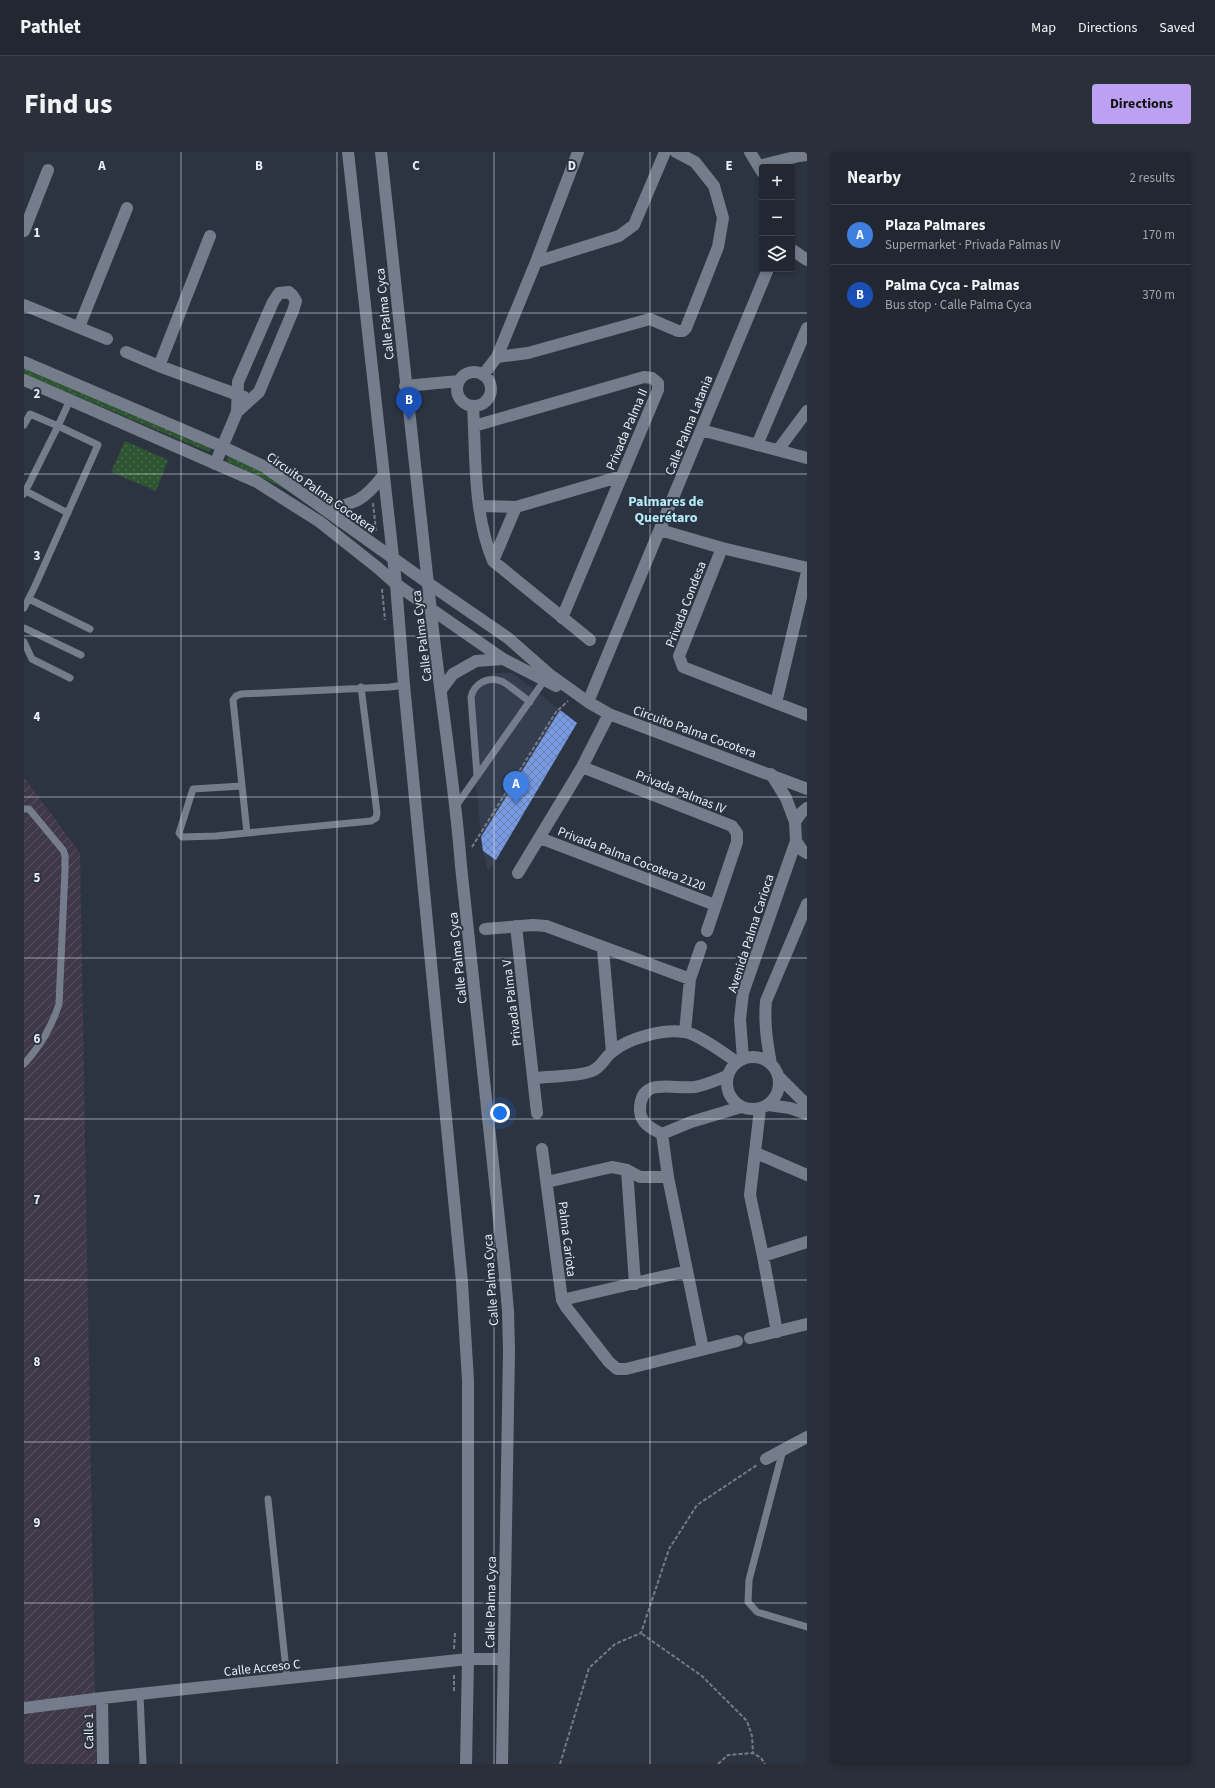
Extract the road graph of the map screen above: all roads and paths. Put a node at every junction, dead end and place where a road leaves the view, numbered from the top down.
1 (348, 152) edge
2 (381, 152) edge
3 (578, 152) edge
4 (665, 152) edge
5 (676, 152) edge
6 (750, 152) edge
7 (802, 154) edge
8 (775, 164) edge
9 (759, 166) edge
10 (48, 170) dead end
11 (127, 208) dead end
12 (24, 231) edge
13 (210, 236) dead end
14 (795, 252) edge
15 (807, 260) edge
16 (536, 262) junction
17 (767, 272) edge
18 (24, 304) edge
19 (79, 327) junction
20 (807, 328) edge
21 (107, 339) dead end
22 (126, 352) dead end
23 (497, 357) junction
24 (24, 362) edge
25 (159, 366) junction
26 (483, 374) junction
27 (24, 380) edge
28 (458, 386) junction
29 (406, 389) junction
30 (238, 395) junction
31 (70, 400) junction
32 (251, 400) junction
33 (473, 406) junction
34 (807, 411) edge
35 (237, 412) junction
36 (24, 425) edge
37 (58, 426) junction
38 (474, 426) junction
39 (701, 430) junction
40 (757, 445) junction
41 (223, 447) junction
42 (778, 450) junction
43 (807, 458) edge
44 (215, 464) junction
45 (382, 476) junction
46 (622, 476) junction
47 (24, 492) edge
48 (480, 506) junction
49 (516, 507) junction
50 (326, 510) junction
51 (68, 513) junction
52 (660, 530) junction
53 (722, 548) junction
54 (393, 559) junction
55 (493, 561) junction
56 (807, 568) edge
57 (807, 572) edge
58 (428, 583) junction
59 (396, 584) junction
60 (29, 599) junction
61 (24, 608) edge
62 (431, 609) junction
63 (562, 618) junction
64 (24, 628) edge
65 (90, 629) dead end
66 (590, 640) dead end
67 (24, 642) edge
68 (81, 656) dead end
69 (503, 659) junction
70 (70, 678) dead end
71 (546, 678) junction
72 (404, 685) junction
73 (361, 687) junction
74 (441, 690) junction
75 (576, 694) junction
76 (530, 702) junction
77 (588, 702) junction
78 (776, 703) junction
79 (609, 714) junction
80 (807, 715) edge
81 (582, 767) junction
82 (771, 774) junction
83 (477, 775) junction
84 (242, 786) junction
85 (807, 789) edge
86 (456, 806) junction
87 (807, 808) edge
88 (24, 809) edge
89 (795, 822) junction
90 (247, 833) junction
91 (540, 838) junction
92 (796, 841) junction
93 (807, 853) edge
94 (461, 866) junction
95 (518, 873) dead end
96 (807, 904) edge
97 (715, 905) junction
98 (516, 926) junction
99 (485, 928) dead end
100 (707, 931) dead end
101 (701, 947) dead end
102 (603, 949) junction
103 (690, 979) junction
104 (685, 1032) junction
105 (612, 1052) junction
106 (24, 1064) edge
107 (771, 1064) junction
108 (734, 1066) junction
109 (778, 1077) junction
110 (535, 1078) junction
111 (807, 1105) edge
112 (741, 1107) junction
113 (764, 1107) junction
114 (538, 1113) dead end
115 (807, 1114) edge
116 (663, 1140) junction
117 (542, 1149) dead end
118 (756, 1153) junction
119 (627, 1170) junction
120 (807, 1175) edge
121 (668, 1177) junction
122 (547, 1182) junction
123 (807, 1242) edge
124 (763, 1256) junction
125 (687, 1271) junction
126 (636, 1284) junction
127 (562, 1300) junction
128 (807, 1324) edge
129 (777, 1332) junction
130 (750, 1338) dead end
131 (737, 1341) dead end
132 (703, 1350) junction
133 (807, 1437) edge
134 (783, 1450) junction
135 (766, 1459) joint
136 (268, 1499) dead end
137 (807, 1627) edge
138 (641, 1633) junction
139 (468, 1659) junction
140 (503, 1659) junction
141 (287, 1678) junction
142 (140, 1694) junction
143 (102, 1698) junction
144 (24, 1708) edge
145 (754, 1753) junction
146 (103, 1764) edge
147 (143, 1764) edge
148 (466, 1764) edge
149 (502, 1764) edge
150 (560, 1764) edge
151 (718, 1764) edge
152 (765, 1764) edge

1 - 45 street, Calle Palma Cyca
2 - 29 street, Calle Palma Cyca
3 - 16 street
4 - 16 street
5 - 23 street
6 - 9 street
7 - 8 street
10 - 12 street
11 - 19 street
13 - 25 street
14 - 15 street
16 - 23 street
17 - 39 street, Calle Palma Latania
18 - 19 street
19 - 21 street
20 - 40 street
22 - 25 street
23 - 26 street
24 - 41 street, Circuito Palma Cocotera
25 - 30 street
26 - 28 street
26 - 33 street
27 - 31 street, Circuito Palma Cocotera
28 - 29 street
28 - 33 street
29 - 58 street, Calle Palma Cyca
30 - 32 street
30 - 32 street
30 - 35 street
31 - 37 lane
31 - 44 street, Circuito Palma Cocotera
32 - 35 street
33 - 38 street
34 - 42 street
35 - 41 street
36 - 37 lane
37 - 47 lane
37 - 51 lane
38 - 46 street, Privada Palma II
38 - 48 street
39 - 40 street
39 - 52 street, Calle Palma Latania
40 - 42 street
41 - 44 street
41 - 50 street, Circuito Palma Cocotera
42 - 43 street
44 - 59 street, Circuito Palma Cocotera
45 - 50 street
45 - 54 street, Calle Palma Cyca
46 - 49 street
46 - 63 street, Privada Palma II
47 - 51 lane
48 - 49 street
48 - 55 street
49 - 55 street
50 - 54 street, Circuito Palma Cocotera
51 - 60 lane
52 - 53 street, Privada Condesa
52 - 77 street, Calle Palma Latania
53 - 56 street, Privada Condesa
53 - 78 street, Privada Condesa
54 - 58 street, Circuito Palma Cocotera
54 - 59 street, Calle Palma Cyca
55 - 63 street
57 - 78 street
58 - 62 street, Calle Palma Cyca
58 - 71 street, Circuito Palma Cocotera
59 - 62 street, Circuito Palma Cocotera
59 - 72 street, Calle Palma Cyca
60 - 61 lane
60 - 65 lane
62 - 69 street, Circuito Palma Cocotera
62 - 74 street, Calle Palma Cyca
63 - 66 street
64 - 68 lane
67 - 70 lane
69 - 71 street, Circuito Palma Cocotera
69 - 74 street
71 - 75 street, Circuito Palma Cocotera
71 - 76 lane
72 - 73 lane
72 - 139 street, Calle Palma Cyca
73 - 84 lane
73 - 90 lane
74 - 86 street, Calle Palma Cyca
75 - 77 street, Circuito Palma Cocotera
75 - 94 path
76 - 83 lane
76 - 83 lane
77 - 79 street, Circuito Palma Cocotera
78 - 80 street, Privada Condesa
79 - 81 street
79 - 82 street, Circuito Palma Cocotera
81 - 91 street
81 - 97 street, Privada Palmas IV
82 - 85 street, Circuito Palma Cocotera
82 - 89 street, Avenida Palma Carioca
83 - 86 lane
84 - 90 lane
84 - 90 lane
86 - 94 street, Calle Palma Cyca
87 - 89 street
88 - 106 lane
89 - 92 street, Avenida Palma Carioca
91 - 95 street
91 - 97 street, Privada Palma Cocotera 2120
92 - 93 street
92 - 108 street, Avenida Palma Carioca
94 - 140 street, Calle Palma Cyca
96 - 107 street
97 - 100 street, Privada Palmas IV
98 - 99 street
98 - 102 street
98 - 110 street, Privada Palma V
101 - 103 street
102 - 103 street
102 - 105 street
103 - 104 street
104 - 105 street
104 - 108 street
105 - 110 street
107 - 108 street
107 - 109 street
108 - 112 street
108 - 116 street
109 - 111 street
109 - 113 street
110 - 114 street, Privada Palma V
112 - 113 street
112 - 116 street
113 - 115 street
113 - 118 street
116 - 121 street
117 - 122 street, Palma Cariota
118 - 120 street
118 - 124 street
119 - 121 street
119 - 122 street
119 - 126 street
121 - 125 street
122 - 127 street, Palma Cariota
123 - 124 street
124 - 129 street
125 - 126 street
125 - 132 street
126 - 127 street
127 - 132 street, Palma Cariota
128 - 129 street
129 - 130 street
131 - 132 street, Palma Cariota
133 - 134 street
134 - 135 street
134 - 137 lane
135 - 138 path
136 - 141 lane
138 - 145 path
138 - 150 path
139 - 140 street, Calle Acceso C
139 - 141 street, Calle Acceso C
139 - 148 street, Calle Palma Cyca
140 - 149 street, Calle Palma Cyca
141 - 142 street, Calle Acceso C
142 - 143 street, Calle Acceso C
142 - 147 lane
143 - 144 street, Calle Acceso C
143 - 146 street, Calle 1
145 - 151 path
145 - 152 path

